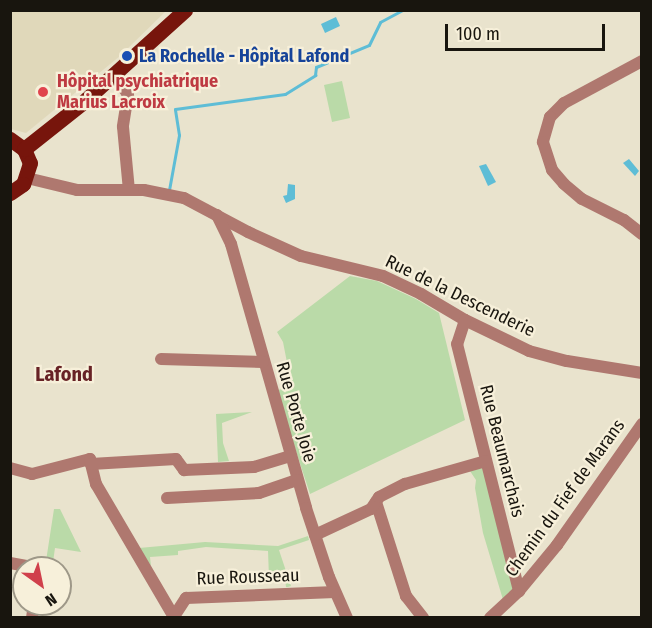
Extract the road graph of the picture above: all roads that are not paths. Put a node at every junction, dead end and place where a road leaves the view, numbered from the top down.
1 (185, 10) edge
2 (642, 61) edge
3 (114, 75) junction
4 (10, 139) edge
5 (24, 149) junction
6 (27, 178) junction
7 (129, 190) junction
8 (10, 193) edge
9 (217, 215) junction
10 (642, 234) edge
11 (465, 320) junction
12 (162, 359) dead end
13 (263, 362) junction
14 (642, 373) edge
15 (642, 424) edge
16 (290, 456) junction
17 (486, 461) junction
18 (91, 464) junction
19 (10, 468) edge
20 (297, 480) junction
21 (167, 498) dead end
22 (376, 502) junction
23 (315, 535) junction
24 (519, 591) junction
25 (335, 592) junction
26 (186, 598) junction
27 (164, 599) junction
28 (173, 616) edge
29 (347, 618) edge
30 (423, 618) edge
31 (490, 618) edge

1 - 3 main road
2 - 10 street
3 - 5 main road
3 - 7 street
4 - 5 main road
5 - 6 main road
6 - 7 street, Rue de la Descenderie
6 - 8 main road
7 - 9 street, Rue de la Descenderie
9 - 11 street, Rue de la Descenderie
9 - 13 street, Rue Porte Joie
11 - 14 street, Rue de la Descenderie
11 - 17 street, Rue Beaumarchais
12 - 13 street
13 - 16 street, Rue Porte Joie
15 - 24 street, Chemin du Fief de Marans
16 - 18 street
16 - 20 street, Rue Porte Joie
17 - 22 street
17 - 24 street, Rue Beaumarchais
18 - 19 street
18 - 27 street
20 - 21 street
20 - 23 street, Rue Porte Joie
22 - 23 street
22 - 30 street
23 - 25 street, Rue Porte Joie
24 - 31 street, Chemin du Fief de Marans
25 - 26 street, Rue Rousseau
25 - 29 street, Rue Porte Joie
26 - 27 street
26 - 28 street, Rue Rousseau
27 - 28 street

